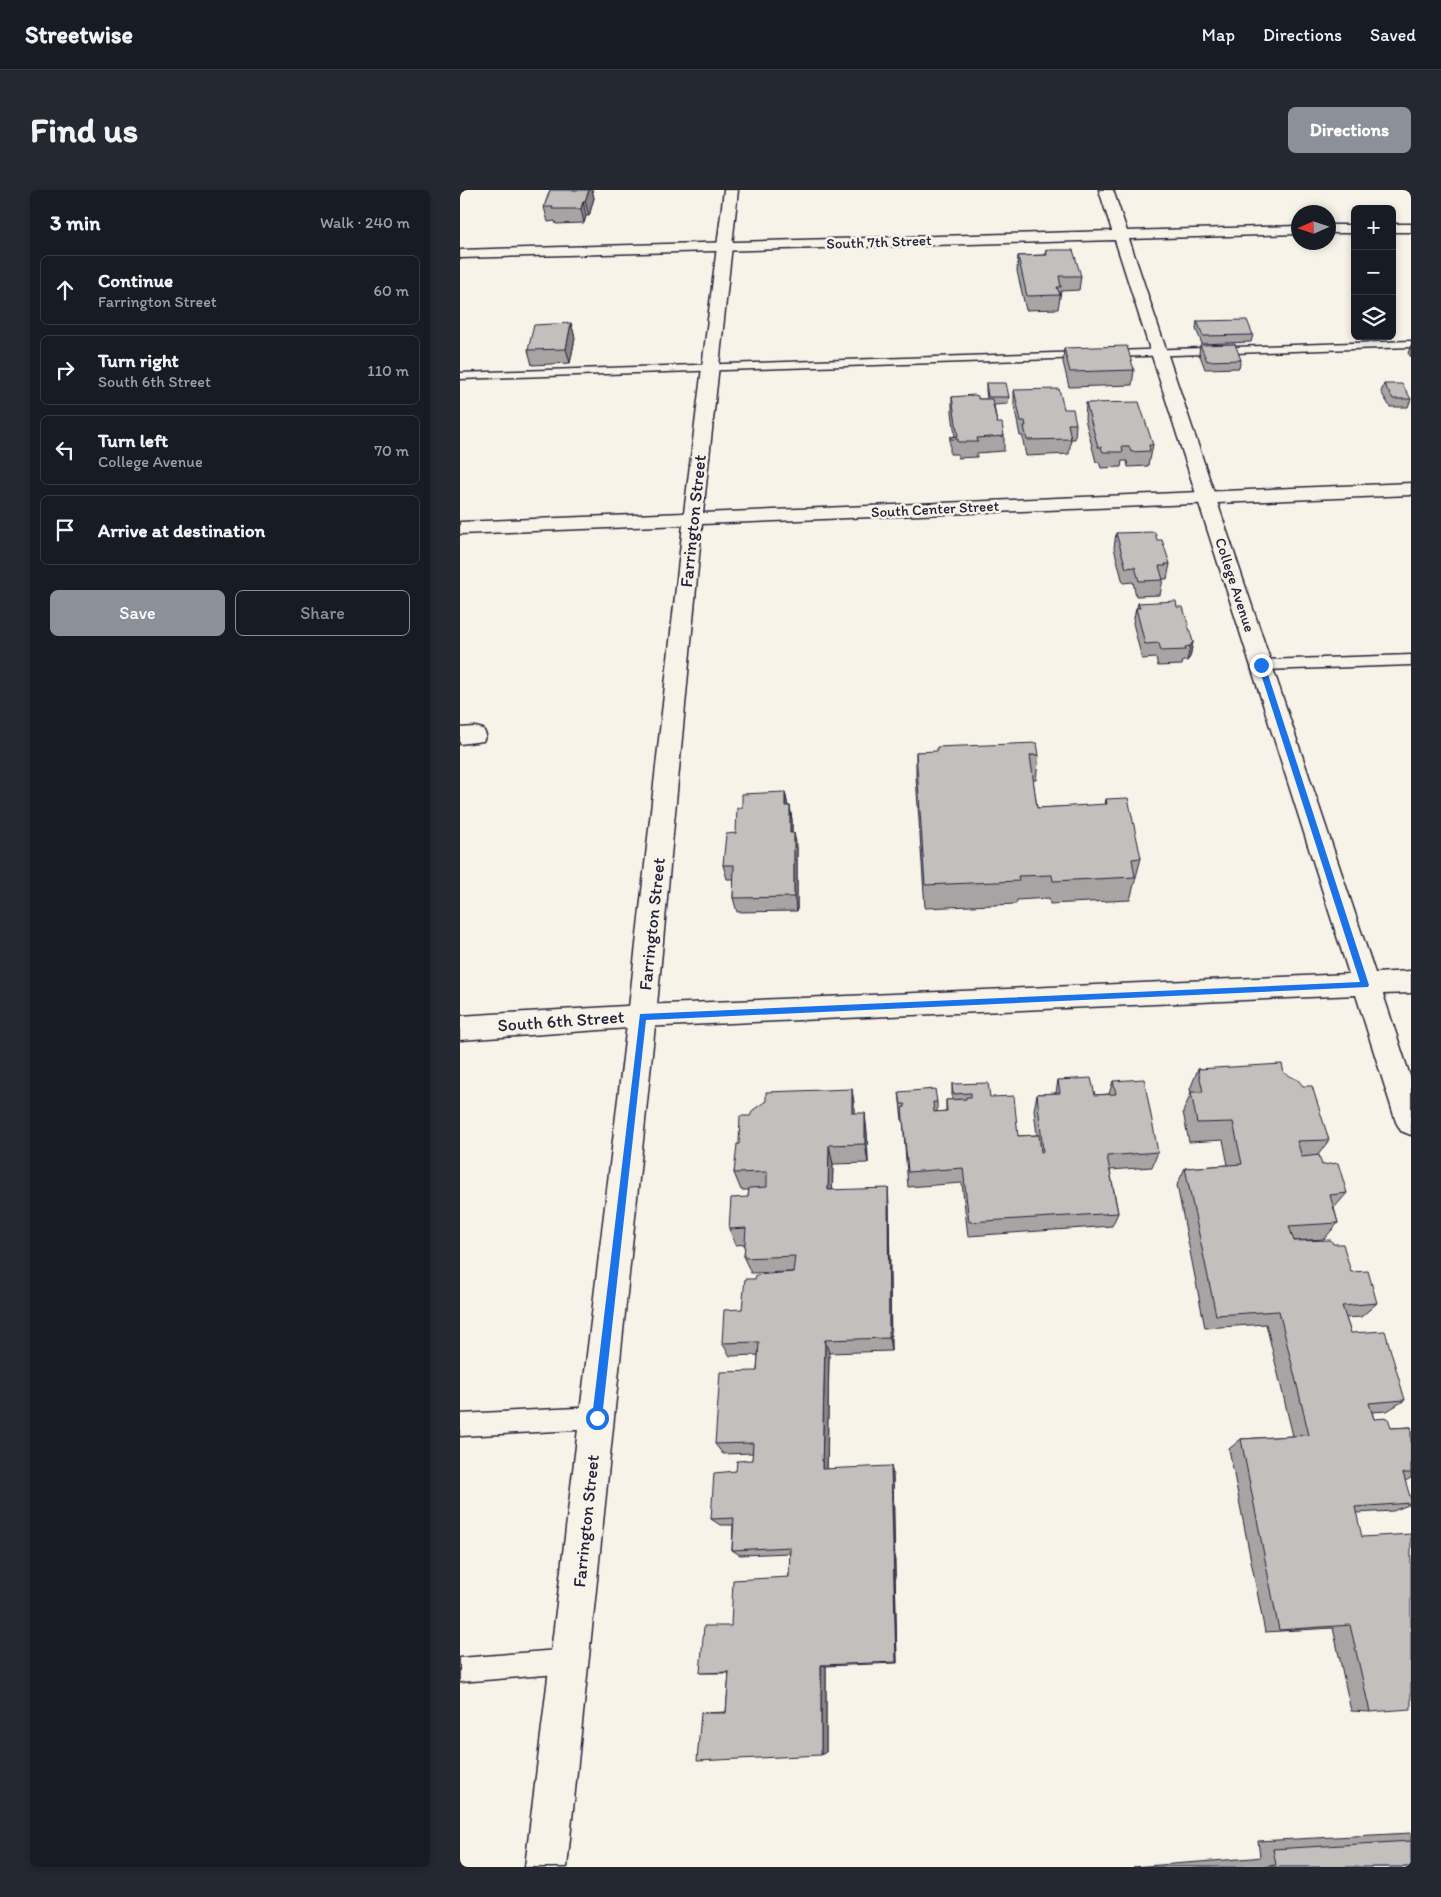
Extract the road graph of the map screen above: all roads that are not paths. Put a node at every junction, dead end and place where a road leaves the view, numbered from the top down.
1 (731, 190) edge
2 (1106, 190) edge
3 (1396, 228) edge
4 (1411, 228) edge
5 (1351, 229) edge
6 (1291, 230) edge
7 (1336, 230) edge
8 (1120, 234) junction
9 (723, 248) junction
10 (460, 254) edge
11 (1411, 344) edge
12 (1159, 351) junction
13 (710, 367) junction
14 (460, 376) edge
15 (1411, 489) edge
16 (1206, 496) junction
17 (693, 520) junction
18 (460, 528) edge
19 (1411, 660) edge
20 (1261, 665) junction
21 (1411, 982) edge
22 (1365, 985) junction
23 (642, 1016) junction
24 (460, 1028) edge
25 (1411, 1122) edge
26 (597, 1418) junction
27 (460, 1425) edge
28 (570, 1661) junction
29 (460, 1670) edge
30 (546, 1867) edge

1 - 9 street, Farrington Street
2 - 8 street, College Avenue
3 - 4 street
5 - 7 street
6 - 8 street, South 7th Street
8 - 9 street, South 7th Street
8 - 12 street, College Avenue
9 - 10 street, South 7th Street
9 - 13 street, Farrington Street
11 - 12 lane
12 - 13 lane
12 - 16 street, College Avenue
13 - 14 lane
13 - 17 street, Farrington Street
15 - 16 street, South Center Street
16 - 17 street, South Center Street
16 - 20 street, College Avenue
17 - 18 street, South Center Street
17 - 23 street, Farrington Street
19 - 20 lane
20 - 22 street, College Avenue
21 - 22 street, South 6th Street
22 - 23 street, South 6th Street
22 - 25 street, College Avenue
23 - 24 street, South 6th Street
23 - 26 street, Farrington Street
26 - 27 lane
26 - 28 street, Farrington Street
28 - 29 lane
28 - 30 street, Farrington Street

